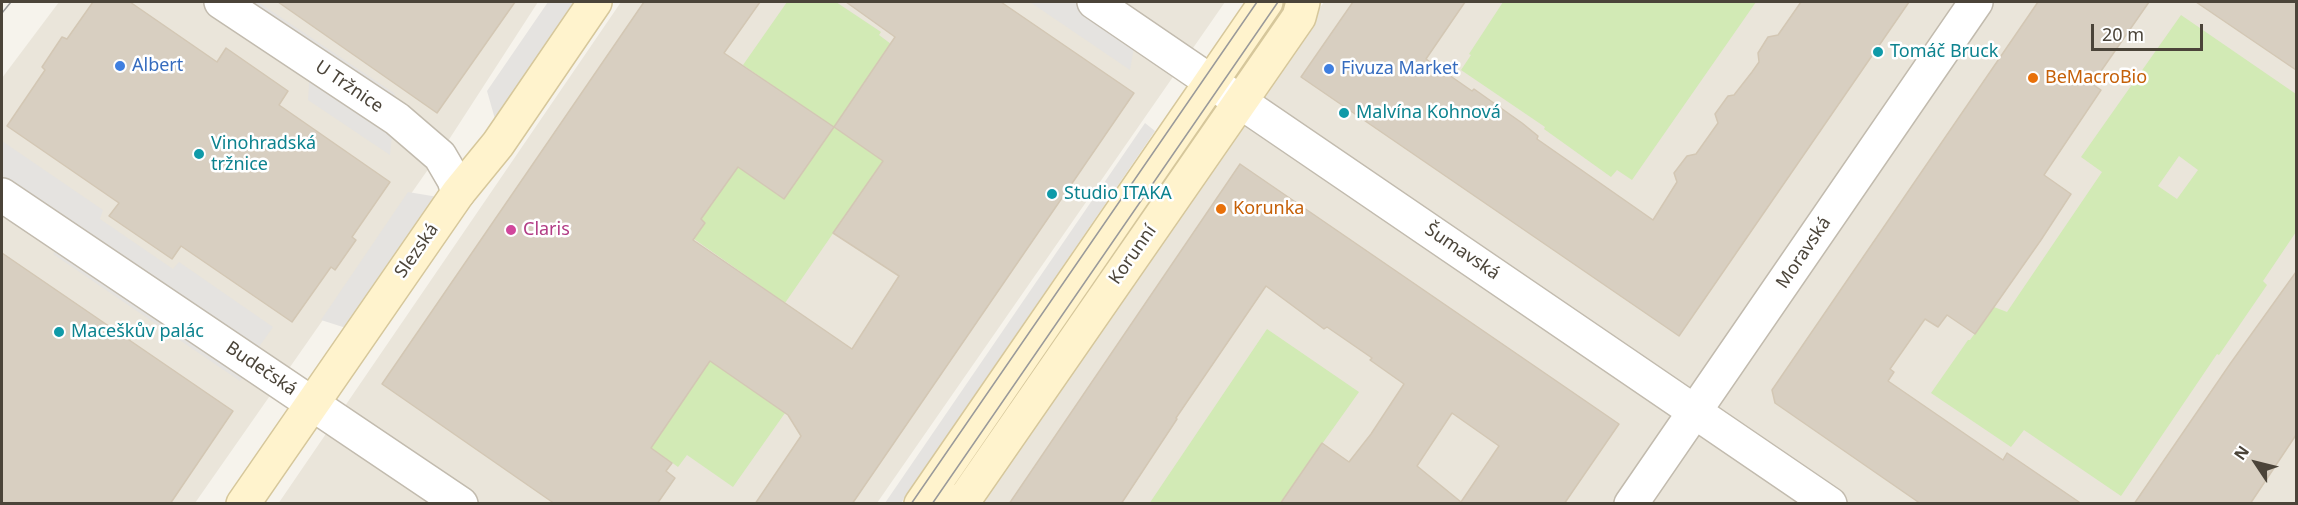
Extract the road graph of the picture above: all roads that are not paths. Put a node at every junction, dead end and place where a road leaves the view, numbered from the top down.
1 (220, 2) edge
2 (595, 2) edge
3 (1094, 2) edge
4 (1266, 2) edge
5 (1303, 2) edge
6 (1976, 2) edge
7 (1211, 82) junction
8 (1240, 101) junction
9 (458, 193) junction
10 (2, 195) edge
11 (312, 404) junction
12 (1696, 411) junction
13 (243, 504) edge
14 (461, 504) edge
15 (921, 504) edge
16 (956, 504) edge
17 (1631, 504) edge
18 (1830, 504) edge

1 - 9 street, U Tržnice
2 - 9 street, Slezská
3 - 7 street, Šumavská
4 - 7 street, Korunní
5 - 8 street, Korunní
6 - 12 street, Moravská
7 - 8 street, Šumavská
7 - 15 street, Korunní
8 - 12 street, Šumavská
8 - 16 street, Korunní
9 - 11 street, Slezská
10 - 11 street, Budečská
11 - 13 street, Slezská
11 - 14 street, Budečská
12 - 17 street, Moravská
12 - 18 street, Šumavská

